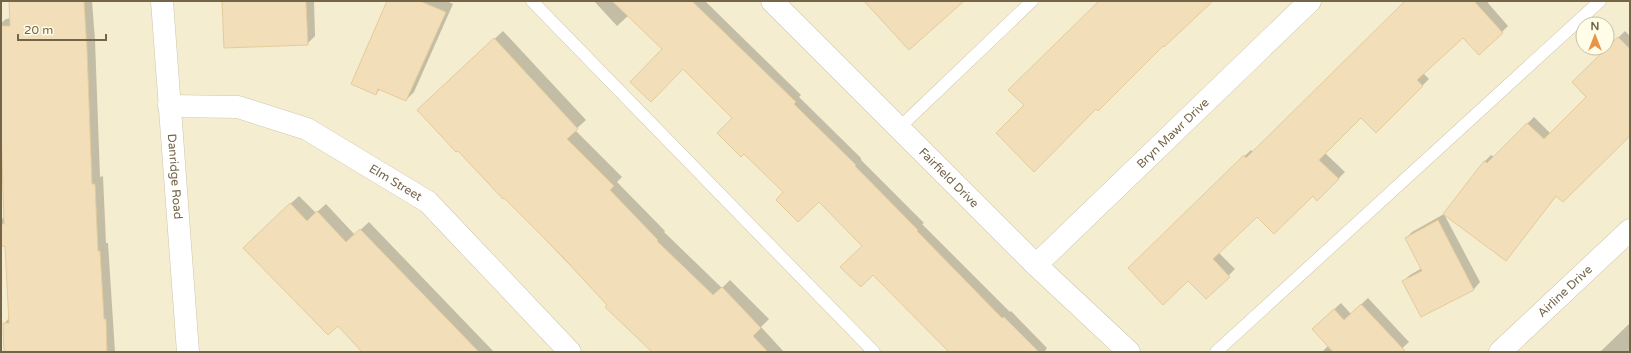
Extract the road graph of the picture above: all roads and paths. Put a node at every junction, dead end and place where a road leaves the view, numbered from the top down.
1 (162, 1) edge
2 (532, 1) edge
3 (772, 1) edge
4 (1032, 1) edge
5 (1310, 1) edge
6 (1600, 1) edge
7 (170, 106) junction
8 (899, 128) junction
9 (1630, 230) edge
10 (1036, 265) junction
11 (188, 352) edge
12 (570, 352) edge
13 (874, 352) edge
14 (1129, 352) edge
15 (1216, 352) edge
16 (1500, 352) edge

1 - 7 street, Danridge Road
2 - 13 lane
3 - 8 street, Fairfield Drive
4 - 8 lane
5 - 10 street, Bryn Mawr Drive
6 - 15 lane
7 - 11 street, Danridge Road
7 - 12 street, Elm Street
8 - 10 street, Fairfield Drive
9 - 16 street, Airline Drive
10 - 14 street, Fairfield Drive

